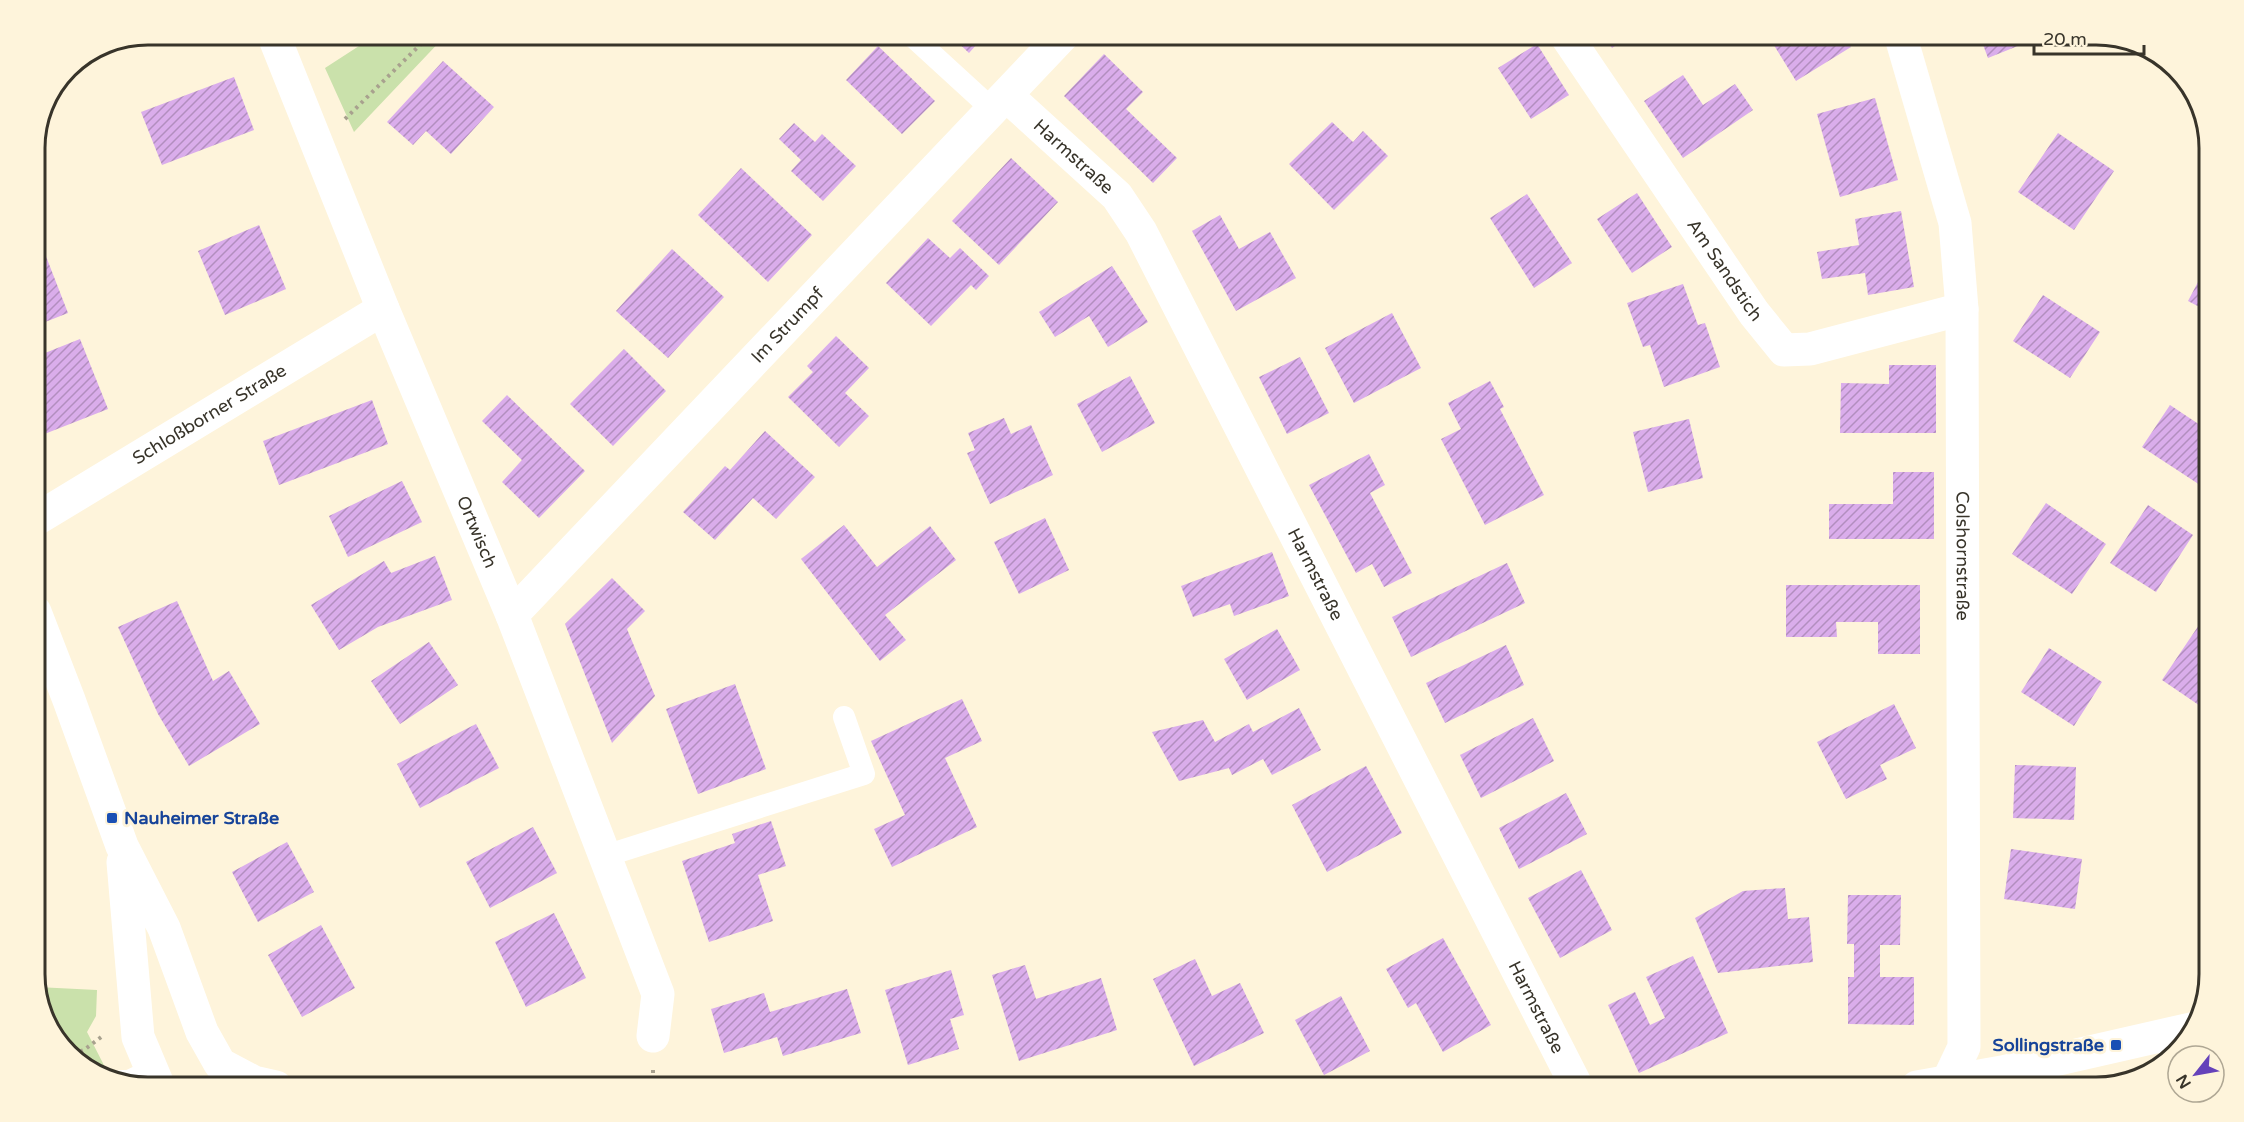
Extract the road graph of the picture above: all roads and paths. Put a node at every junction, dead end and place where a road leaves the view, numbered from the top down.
1 (277, 45) edge
2 (420, 45) edge
3 (924, 45) edge
4 (1054, 45) edge
5 (1572, 45) edge
6 (1903, 45) edge
7 (1000, 103) junction
8 (317, 147) junction
9 (383, 309) junction
10 (1962, 309) junction
11 (45, 514) edge
12 (512, 615) junction
13 (45, 638) edge
14 (844, 717) dead end
15 (122, 846) junction
16 (605, 856) junction
17 (2182, 1031) edge
18 (108, 1032) dead end
19 (652, 1036) dead end
20 (80, 1051) edge
21 (155, 1077) edge
22 (245, 1077) edge
23 (1571, 1077) edge
24 (1950, 1077) edge
25 (2006, 1077) edge

1 - 8 street, Ortwisch
2 - 8 path
3 - 7 lane
4 - 7 street, Im Strumpf
5 - 10 street, Am Sandstich
6 - 10 street, Colshornstraße
7 - 12 street, Im Strumpf
7 - 23 street, Harmstraße
8 - 9 street, Ortwisch
9 - 11 street, Schloßborner Straße
9 - 12 street, Ortwisch
10 - 24 street, Colshornstraße
12 - 16 street, Ortwisch
13 - 15 street
14 - 16 lane
15 - 21 street
15 - 22 street
16 - 19 street, Ortwisch
17 - 25 street
18 - 20 path

